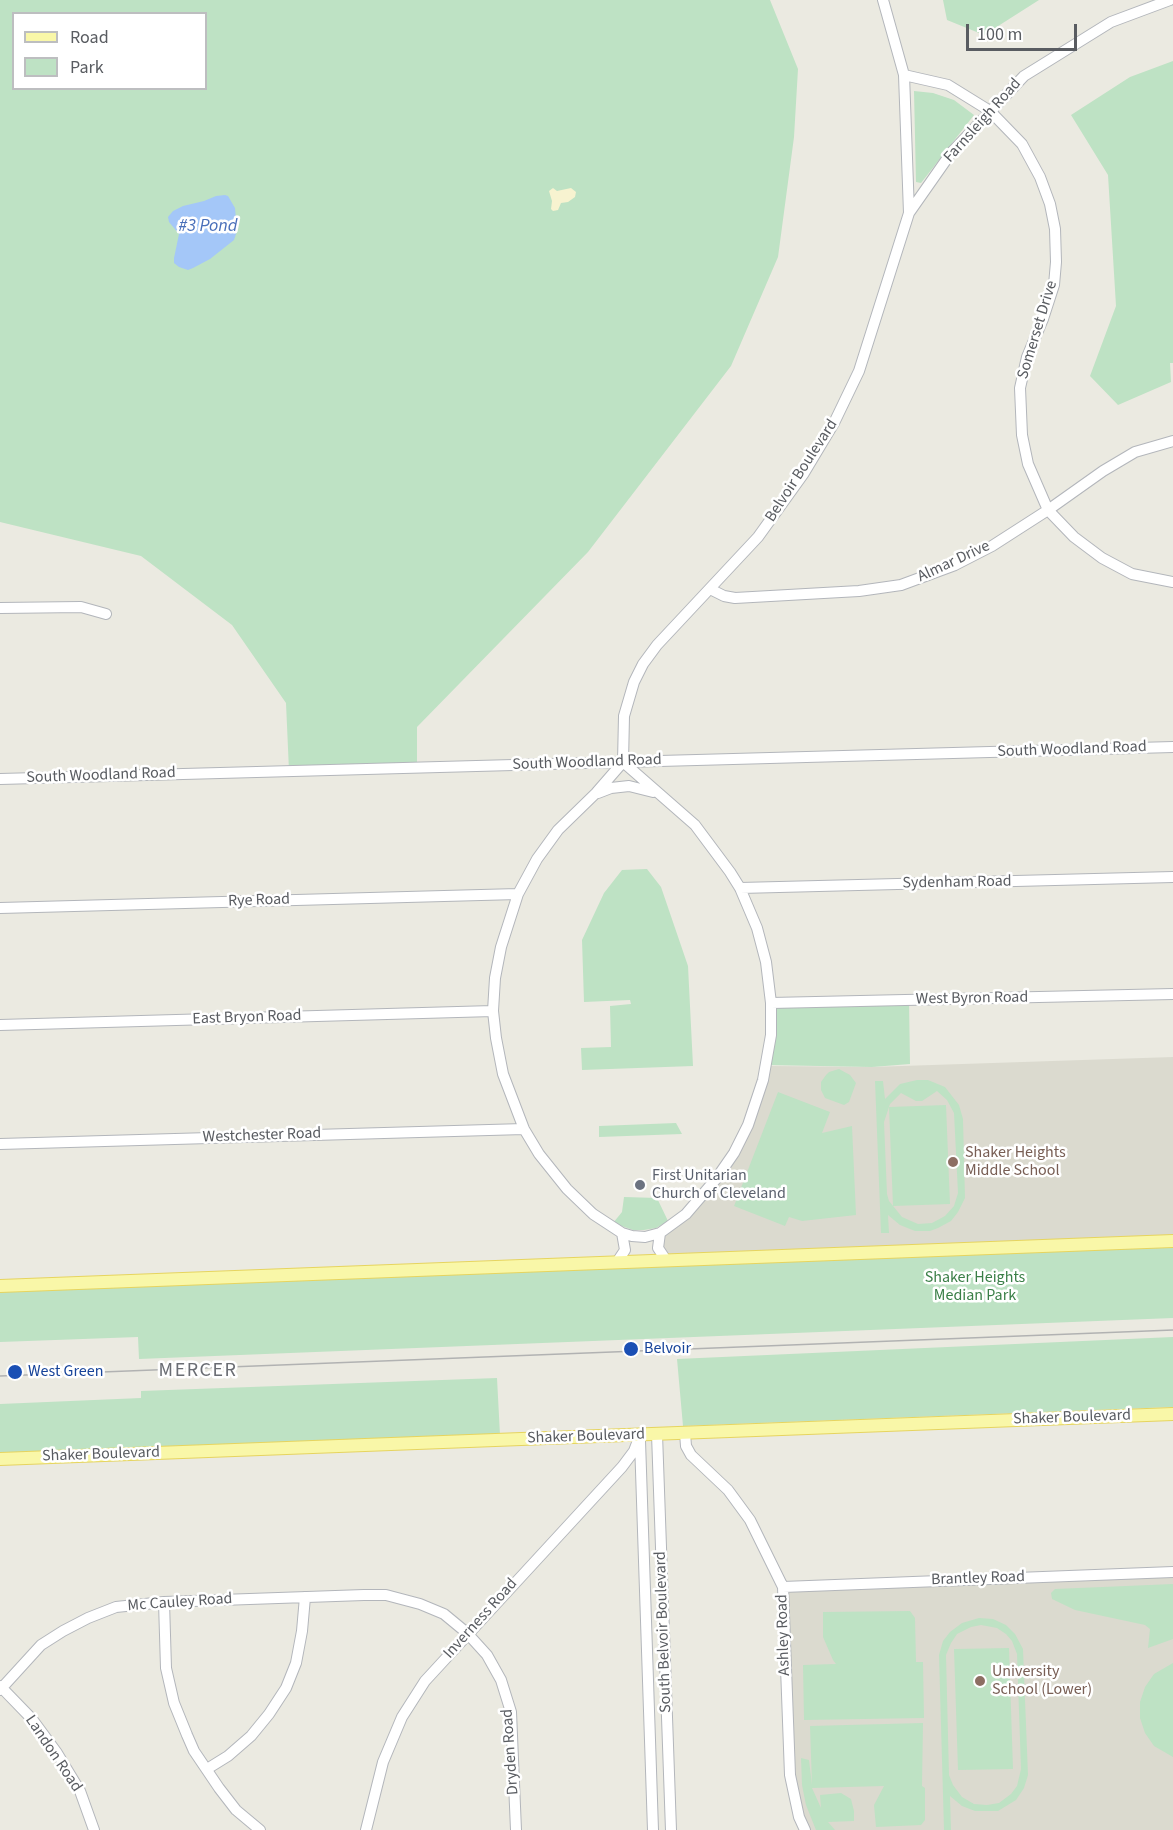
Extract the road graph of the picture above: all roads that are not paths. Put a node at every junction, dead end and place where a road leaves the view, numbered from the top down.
1 (884, 0) edge
2 (1170, 0) edge
3 (904, 75) junction
4 (990, 111) junction
5 (909, 213) junction
6 (1173, 441) edge
7 (1048, 510) junction
8 (1173, 582) edge
9 (710, 589) junction
10 (0, 608) edge
11 (106, 614) dead end
12 (1173, 747) edge
13 (623, 762) junction
14 (0, 779) edge
15 (596, 793) junction
16 (656, 793) junction
17 (1173, 877) edge
18 (740, 888) junction
19 (518, 894) junction
20 (0, 908) edge
21 (1173, 994) edge
22 (771, 1004) junction
23 (493, 1011) junction
24 (0, 1025) edge
25 (524, 1129) junction
26 (0, 1144) edge
27 (622, 1233) junction
28 (660, 1233) junction
29 (1173, 1241) edge
30 (666, 1260) junction
31 (617, 1263) junction
32 (0, 1286) edge
33 (1173, 1414) edge
34 (685, 1433) junction
35 (657, 1434) junction
36 (640, 1435) junction
37 (0, 1459) edge
38 (641, 1467) junction
39 (658, 1468) junction
40 (1173, 1572) edge
41 (783, 1587) junction
42 (386, 1595) joint
43 (305, 1597) junction
44 (164, 1602) junction
45 (467, 1633) junction
46 (1, 1688) edge
47 (207, 1769) junction
48 (94, 1830) edge
49 (260, 1830) edge
50 (366, 1830) edge
51 (516, 1830) edge
52 (653, 1830) edge
53 (671, 1830) edge
54 (805, 1830) edge

1 - 3 street, Belvoir Boulevard
2 - 4 street, Farnsleigh Road
3 - 4 street, Somerset Drive
3 - 5 street, Belvoir Boulevard
4 - 5 street, Farnsleigh Road
4 - 7 street, Somerset Drive
5 - 9 street, Belvoir Boulevard
6 - 7 street, Almar Drive
7 - 8 street, Somerset Drive
7 - 9 street, Almar Drive
9 - 13 street, Belvoir Boulevard
10 - 11 street
12 - 13 street, South Woodland Road
13 - 14 street, South Woodland Road
13 - 15 street
13 - 16 street
15 - 16 street
15 - 19 street
16 - 18 street
17 - 18 street, Sydenham Road
18 - 22 street
19 - 20 street, Rye Road
19 - 23 street
21 - 22 street, West Byron Road
22 - 28 street
23 - 24 street, East Bryon Road
23 - 25 street
25 - 26 street, Westchester Road
25 - 27 street
27 - 28 street
27 - 31 street
28 - 30 street
29 - 30 main road
30 - 31 main road
31 - 32 main road
33 - 34 main road, Shaker Boulevard
34 - 35 main road, Shaker Boulevard
34 - 41 street, Ashley Road
35 - 36 main road, Shaker Boulevard
35 - 39 street, South Belvoir Boulevard
36 - 37 main road, Shaker Boulevard
36 - 38 street, South Belvoir Boulevard
36 - 45 street, Inverness Road
38 - 39 street
38 - 52 street, South Belvoir Boulevard
39 - 53 street, South Belvoir Boulevard
40 - 41 street, Brantley Road
41 - 54 street, Ashley Road
42 - 43 street, Mc Cauley Road
42 - 45 street, Dryden Road
43 - 44 street, Mc Cauley Road
43 - 47 street
44 - 46 street, Mc Cauley Road
44 - 47 street
45 - 50 street, Inverness Road
45 - 51 street, Dryden Road
46 - 48 street, Landon Road
47 - 49 street

